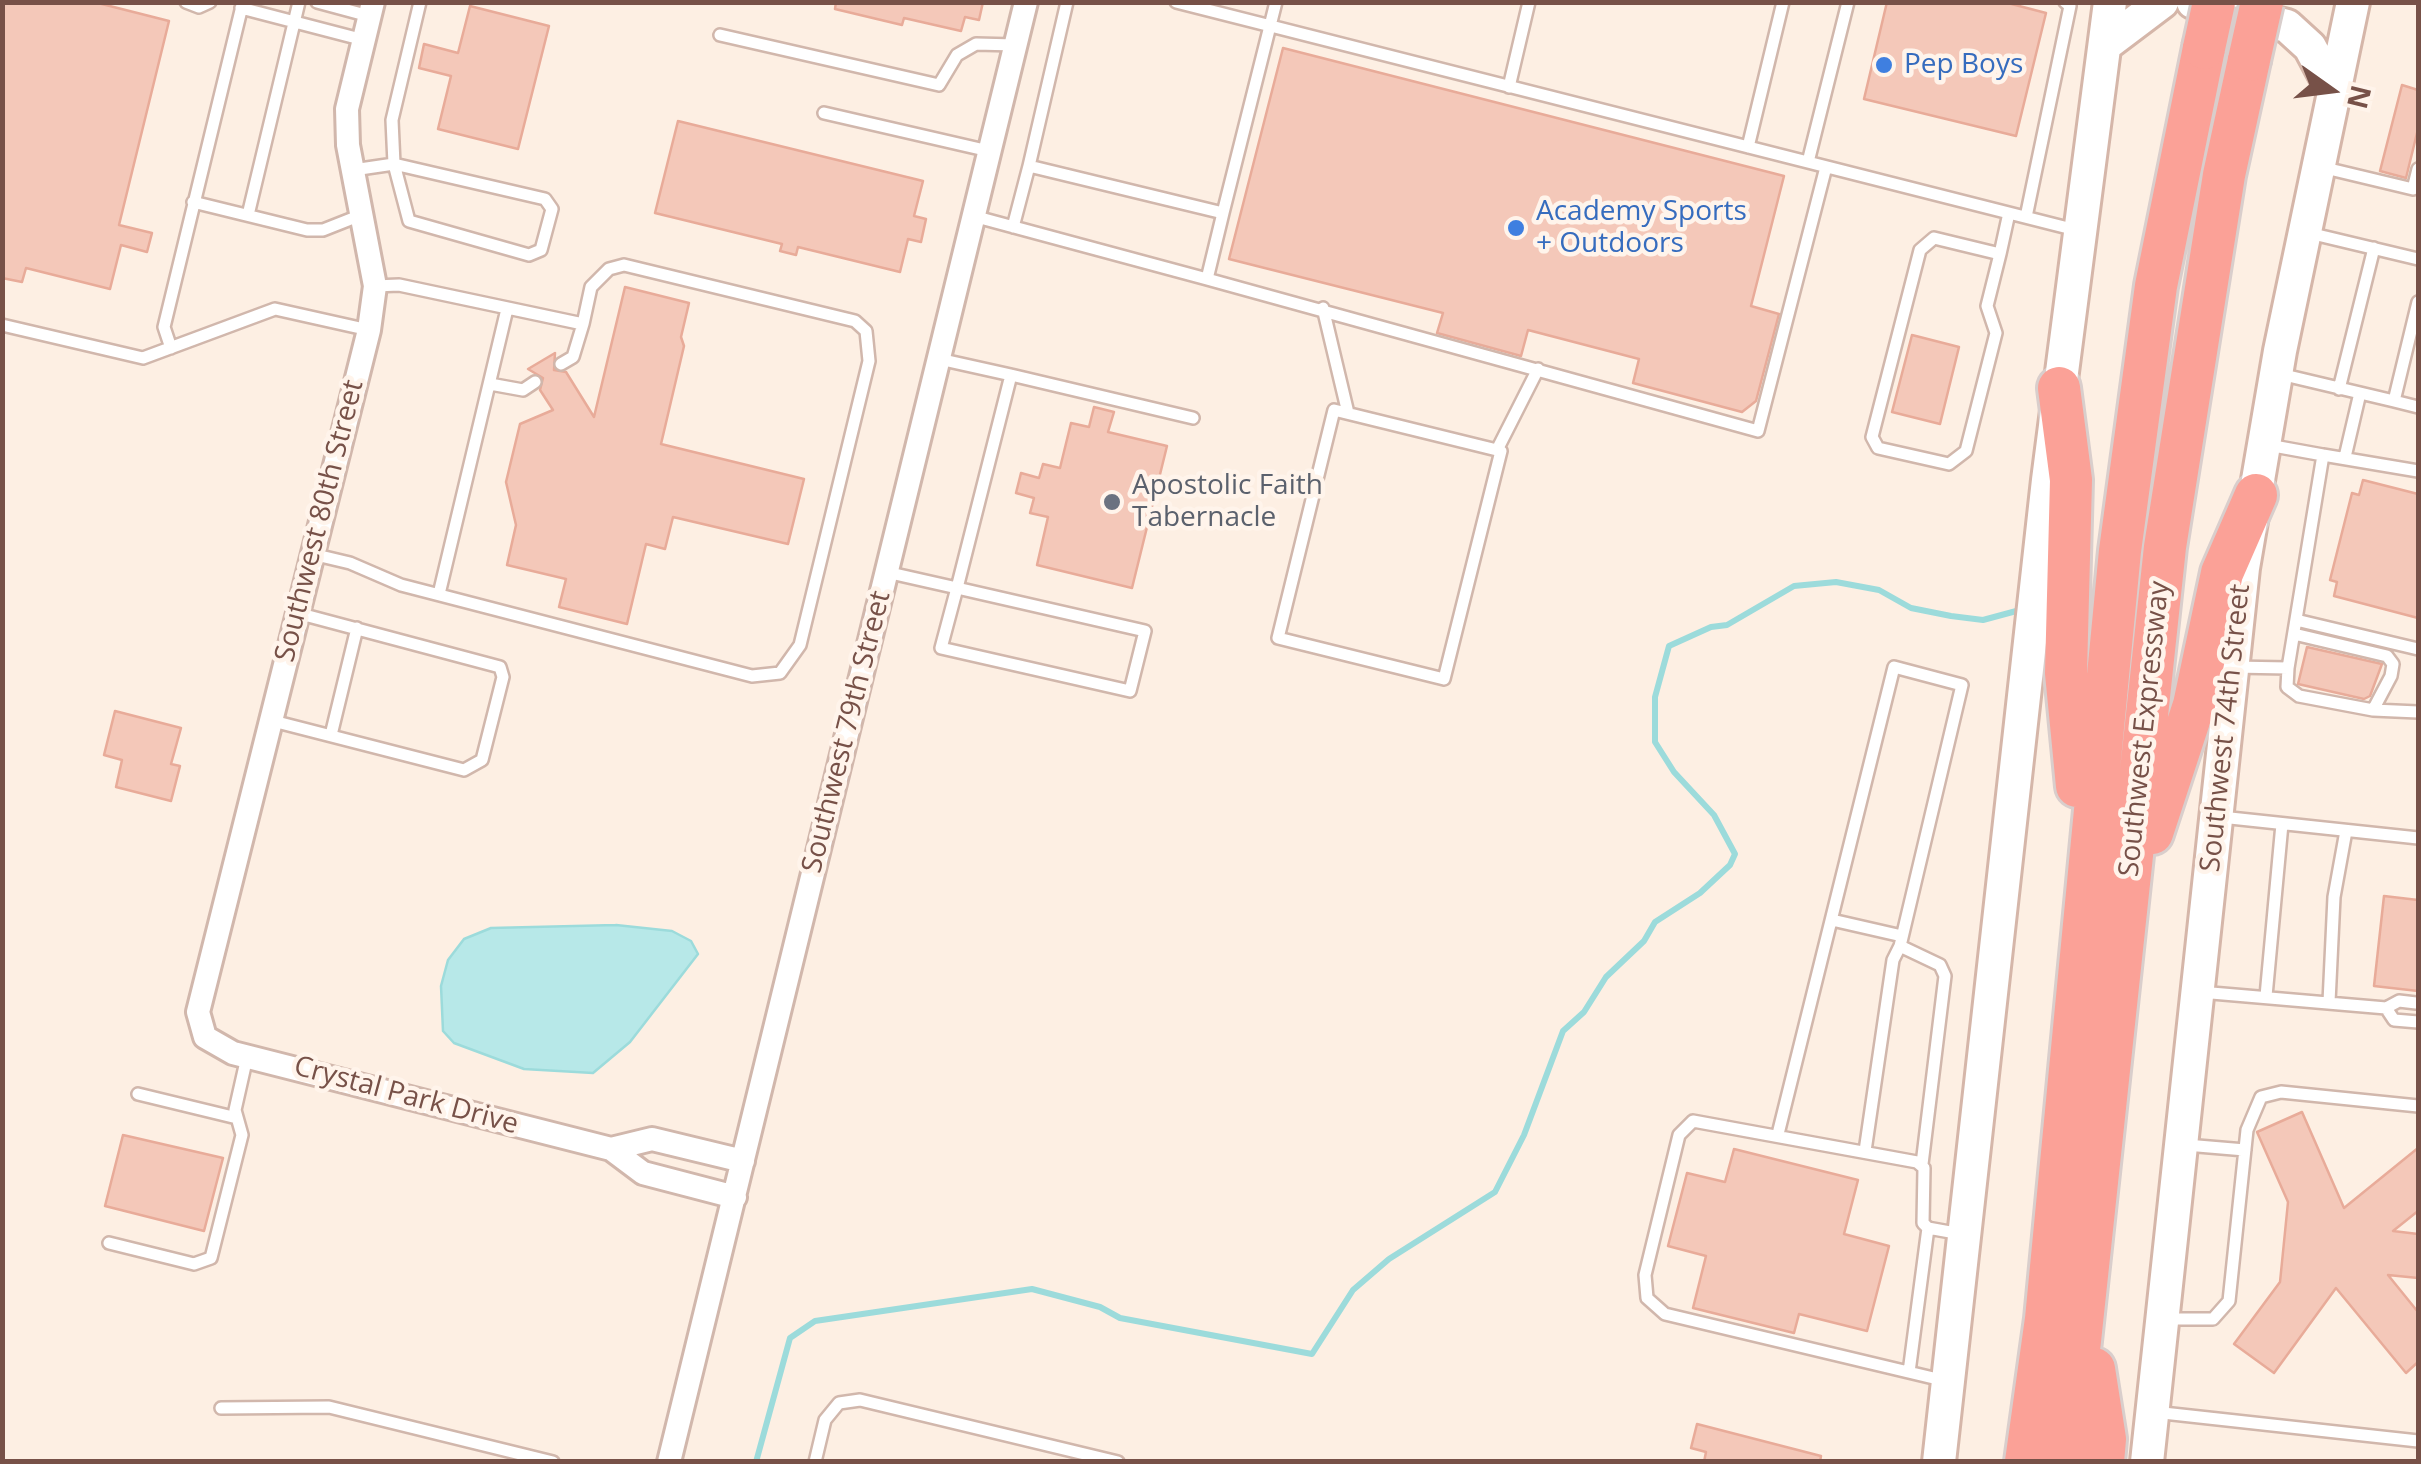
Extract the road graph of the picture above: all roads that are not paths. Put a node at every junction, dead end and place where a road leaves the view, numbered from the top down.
1 (186, 2) edge
2 (210, 2) edge
3 (299, 2) edge
4 (317, 2) edge
5 (420, 2) edge
6 (1026, 2) edge
7 (1067, 2) edge
8 (1176, 2) edge
9 (1276, 2) edge
10 (1529, 2) edge
11 (1783, 2) edge
12 (1848, 2) edge
13 (2065, 2) edge
14 (2110, 2) edge
15 (2162, 2) edge
16 (2193, 2) edge
17 (2214, 2) edge
18 (2262, 2) edge
19 (2353, 2) edge
20 (242, 5) edge
21 (371, 10) edge
22 (294, 22) junction
23 (1270, 26) junction
24 (720, 34) dead end
25 (364, 40) junction
26 (1015, 45) junction
27 (2105, 45) junction
28 (1509, 87) junction
29 (2334, 92) junction
30 (824, 114) dead end
31 (1748, 147) junction
32 (989, 152) junction
33 (1808, 162) junction
34 (394, 164) junction
35 (1029, 166) junction
36 (2318, 166) junction
37 (1826, 167) junction
38 (2418, 169) edge
39 (353, 170) junction
40 (193, 202) junction
41 (1222, 213) junction
42 (2010, 213) junction
43 (248, 215) junction
44 (361, 215) junction
45 (974, 216) junction
46 (2026, 218) junction
47 (1013, 227) junction
48 (2080, 231) junction
49 (2305, 232) junction
50 (2374, 248) junction
51 (2000, 254) junction
52 (2418, 259) edge
53 (1206, 279) junction
54 (375, 286) junction
55 (2418, 302) edge
56 (1323, 308) junction
57 (507, 310) junction
58 (583, 324) junction
59 (2, 325) edge
60 (369, 330) junction
61 (171, 348) junction
62 (938, 359) junction
63 (562, 364) dead end
64 (1538, 369) junction
65 (2276, 373) junction
66 (1011, 376) junction
67 (536, 382) dead end
68 (490, 384) junction
69 (2060, 388) junction
70 (2339, 389) junction
71 (2360, 393) junction
72 (2394, 401) junction
73 (2418, 407) edge
74 (1348, 413) junction
75 (1194, 418) dead end
76 (2264, 444) junction
77 (1496, 450) junction
78 (2324, 456) junction
79 (2346, 458) junction
80 (2418, 471) edge
81 (2256, 496) junction
82 (312, 554) junction
83 (886, 572) junction
84 (958, 588) junction
85 (438, 594) junction
86 (297, 613) junction
87 (2296, 620) junction
88 (357, 628) junction
89 (2294, 634) junction
90 (2418, 649) edge
91 (2232, 667) junction
92 (2288, 668) junction
93 (2373, 710) junction
94 (2418, 712) edge
95 (269, 720) junction
96 (331, 735) junction
97 (2216, 817) junction
98 (2282, 824) junction
99 (2346, 831) junction
100 (2418, 838) edge
101 (2086, 878) junction
102 (2126, 909) junction
103 (1832, 920) junction
104 (1900, 941) junction
105 (2199, 992) junction
106 (2266, 996) junction
107 (2329, 1002) junction
108 (2416, 1003) dead end
109 (2386, 1008) junction
110 (2418, 1022) edge
111 (204, 1036) joint
112 (247, 1056) junction
113 (138, 1094) dead end
114 (2418, 1106) edge
115 (237, 1118) junction
116 (1778, 1134) junction
117 (2182, 1144) junction
118 (612, 1149) junction
119 (2244, 1150) junction
120 (1866, 1152) junction
121 (743, 1161) junction
122 (1922, 1164) junction
123 (735, 1197) junction
124 (1928, 1228) junction
125 (1966, 1235) junction
126 (109, 1243) dead end
127 (2066, 1314) junction
128 (2164, 1320) junction
129 (1910, 1372) junction
130 (1950, 1382) junction
131 (221, 1408) dead end
132 (2154, 1412) junction
133 (2418, 1441) edge
134 (553, 1462) edge
135 (669, 1462) edge
136 (815, 1462) edge
137 (1118, 1462) edge
138 (1939, 1462) edge
139 (2000, 1462) edge
140 (2026, 1462) edge
141 (2067, 1462) edge
142 (2104, 1462) edge
143 (2147, 1462) edge

1 - 2 lane
3 - 22 lane
4 - 21 lane
5 - 34 lane
6 - 26 street, Southwest 79th Street
7 - 35 lane
8 - 23 lane
9 - 23 lane
10 - 28 lane
11 - 31 lane
12 - 33 lane
13 - 46 lane
14 - 27 main road
15 - 27 main road
16 - 29 main road
17 - 101 highway, Southwest Expressway, bridge
18 - 102 highway, Southwest Expressway, bridge
19 - 29 main road, Southwest 74th Street
20 - 22 lane
20 - 40 lane
21 - 25 street, Southwest 80th Street
22 - 25 lane
22 - 43 lane
23 - 28 lane
23 - 41 lane
24 - 26 lane
25 - 39 street, Southwest 80th Street
26 - 32 street, Southwest 79th Street
27 - 48 main road
28 - 31 lane
29 - 36 main road, Southwest 74th Street
30 - 32 lane
31 - 33 lane
32 - 45 street, Southwest 79th Street
33 - 37 lane
34 - 34 lane
34 - 39 lane
35 - 41 lane
35 - 47 lane
36 - 38 lane
36 - 49 main road, Southwest 74th Street
37 - 42 lane
37 - 64 lane
39 - 44 street, Southwest 80th Street
40 - 43 lane
40 - 61 lane
41 - 53 lane
42 - 46 lane
42 - 51 lane
43 - 44 lane
44 - 54 street, Southwest 80th Street
45 - 47 lane
45 - 62 street, Southwest 79th Street
46 - 48 lane
47 - 53 lane
48 - 69 main road
49 - 50 lane
49 - 65 main road, Southwest 74th Street
50 - 52 lane
50 - 70 lane
51 - 51 lane
53 - 56 lane
54 - 57 lane
54 - 60 street, Southwest 80th Street
55 - 72 lane
56 - 64 lane
56 - 74 lane
57 - 58 lane
57 - 68 lane
58 - 63 lane
58 - 85 lane
59 - 61 lane
60 - 61 lane
60 - 82 street, Southwest 80th Street
62 - 66 lane
62 - 83 street, Southwest 79th Street
64 - 77 lane
65 - 70 lane
65 - 76 main road, Southwest 74th Street
66 - 75 lane
66 - 84 lane
67 - 68 lane
68 - 85 lane
69 - 101 highway
69 - 125 main road
70 - 71 lane
71 - 72 lane
71 - 79 lane
72 - 73 lane
74 - 77 lane
74 - 77 lane
76 - 78 lane
76 - 81 main road, Southwest 74th Street
78 - 79 lane
78 - 87 lane
79 - 80 lane
81 - 91 main road, Southwest 74th Street
81 - 102 highway
82 - 85 lane
82 - 86 street, Southwest 80th Street
83 - 84 lane
83 - 121 street, Southwest 79th Street
84 - 84 lane
86 - 88 lane
86 - 95 street, Southwest 80th Street
87 - 89 lane
87 - 90 lane
88 - 96 lane
88 - 96 lane
89 - 92 lane
89 - 93 lane
91 - 92 lane
91 - 97 main road, Southwest 74th Street
92 - 93 lane
93 - 94 lane
95 - 96 lane
95 - 111 street, Southwest 80th Street
97 - 98 lane
97 - 105 main road, Southwest 74th Street
98 - 99 lane
98 - 106 lane
99 - 100 lane
99 - 107 lane
101 - 127 highway, Southwest Expressway
102 - 127 highway, Southwest Expressway
103 - 104 lane
103 - 104 lane
103 - 116 lane
104 - 120 lane
104 - 122 lane
105 - 106 lane
105 - 117 main road, Southwest 74th Street
106 - 107 lane
107 - 109 lane
108 - 109 lane
109 - 110 lane
111 - 112 street, Crystal Park Drive
112 - 115 lane
112 - 118 street, Crystal Park Drive
113 - 115 lane
114 - 119 lane
115 - 126 lane
116 - 120 lane
116 - 129 lane
117 - 119 lane
117 - 128 main road, Southwest 74th Street
118 - 121 street, Crystal Park Drive
118 - 123 street, Crystal Park Drive
119 - 128 lane
120 - 122 lane
121 - 123 street, Southwest 79th Street
122 - 124 lane
123 - 135 street, Southwest 79th Street
124 - 125 lane
124 - 129 lane
125 - 130 main road
127 - 139 highway
127 - 140 highway, Southwest Expressway
127 - 141 highway, Southwest Expressway
127 - 142 highway
128 - 132 main road, Southwest 74th Street
129 - 130 lane
130 - 138 main road
131 - 134 lane
132 - 133 lane
132 - 143 main road, Southwest 74th Street
136 - 137 lane

